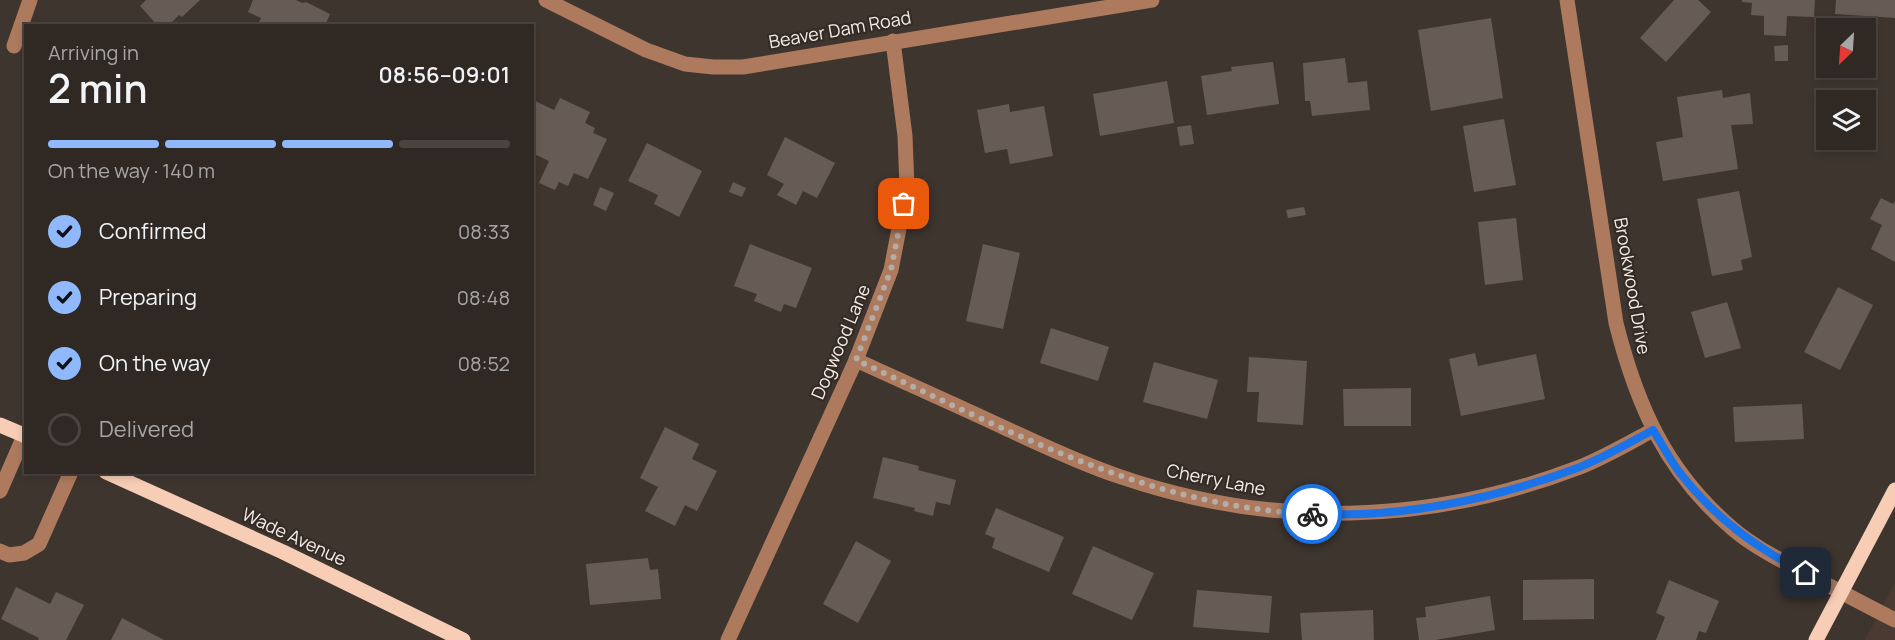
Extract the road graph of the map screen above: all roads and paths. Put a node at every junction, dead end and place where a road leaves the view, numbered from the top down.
1 (30, 0) edge
2 (546, 0) edge
3 (1152, 0) edge
4 (1567, 0) edge
5 (893, 41) junction
6 (14, 46) dead end
7 (856, 360) junction
8 (0, 425) edge
9 (1653, 430) junction
10 (24, 436) edge
11 (24, 438) edge
12 (70, 474) edge
13 (110, 474) edge
14 (1895, 490) edge
15 (0, 491) edge
16 (0, 551) edge
17 (1841, 593) junction
18 (1895, 620) edge
19 (463, 640) edge
20 (728, 640) edge
21 (1816, 640) edge

1 - 6 street
2 - 5 street, Beaver Dam Road
3 - 5 street, Beaver Dam Road
4 - 9 street, Brookwood Drive
5 - 7 street, Dogwood Lane
7 - 9 street, Cherry Lane
7 - 20 street, Dogwood Lane
8 - 10 main road
9 - 17 street, Brookwood Drive
11 - 15 street
12 - 16 street
13 - 19 main road, Wade Avenue
14 - 17 main road
17 - 18 street, Brookwood Drive
17 - 21 main road

